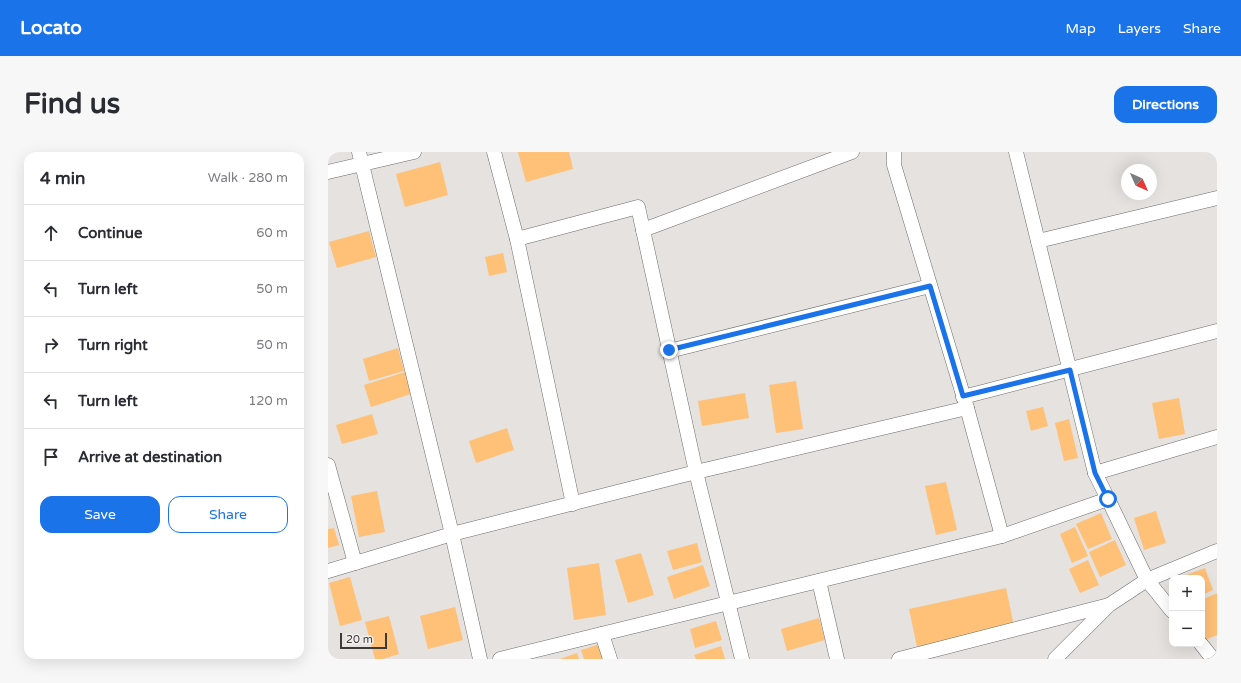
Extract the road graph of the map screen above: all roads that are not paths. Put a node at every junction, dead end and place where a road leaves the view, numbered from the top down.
1 (414, 152) edge
2 (494, 152) edge
3 (852, 152) edge
4 (894, 152) edge
5 (1016, 152) edge
6 (361, 158) edge
7 (328, 172) edge
8 (1217, 198) edge
9 (643, 230) junction
10 (517, 239) junction
11 (1038, 241) junction
12 (930, 286) junction
13 (1217, 331) edge
14 (669, 350) junction
15 (1070, 370) junction
16 (965, 402) junction
17 (1217, 437) edge
18 (328, 465) edge
19 (696, 472) junction
20 (1095, 473) junction
21 (1108, 499) junction
22 (573, 504) junction
23 (452, 534) junction
24 (1002, 536) junction
25 (1217, 551) edge
26 (355, 563) junction
27 (328, 571) edge
28 (1147, 580) junction
29 (819, 581) junction
30 (728, 603) junction
31 (1109, 605) junction
32 (1169, 607) edge
33 (602, 634) junction
34 (1204, 647) edge
35 (480, 659) edge
36 (500, 659) edge
37 (610, 659) edge
38 (742, 659) edge
39 (837, 659) edge
40 (899, 659) edge
41 (1055, 659) edge
42 (1214, 659) edge

1 - 6 street
2 - 10 street
3 - 9 street
4 - 12 street
5 - 11 street
6 - 7 street
6 - 23 street
8 - 11 street
9 - 10 street
9 - 14 street
10 - 22 street
11 - 15 street
12 - 14 street
12 - 16 street
13 - 15 street
14 - 19 street
15 - 16 street
15 - 20 street
16 - 19 street
16 - 24 street
17 - 20 street
18 - 26 street
19 - 22 street
19 - 30 street
20 - 21 street
21 - 24 street
21 - 28 street
22 - 23 street
23 - 26 street
23 - 35 street
24 - 29 street
25 - 28 street
26 - 27 street
28 - 31 street
28 - 32 street
29 - 30 street
29 - 39 street
30 - 33 street
30 - 38 street
31 - 40 street
31 - 41 street
33 - 36 street
33 - 37 street
34 - 42 street

